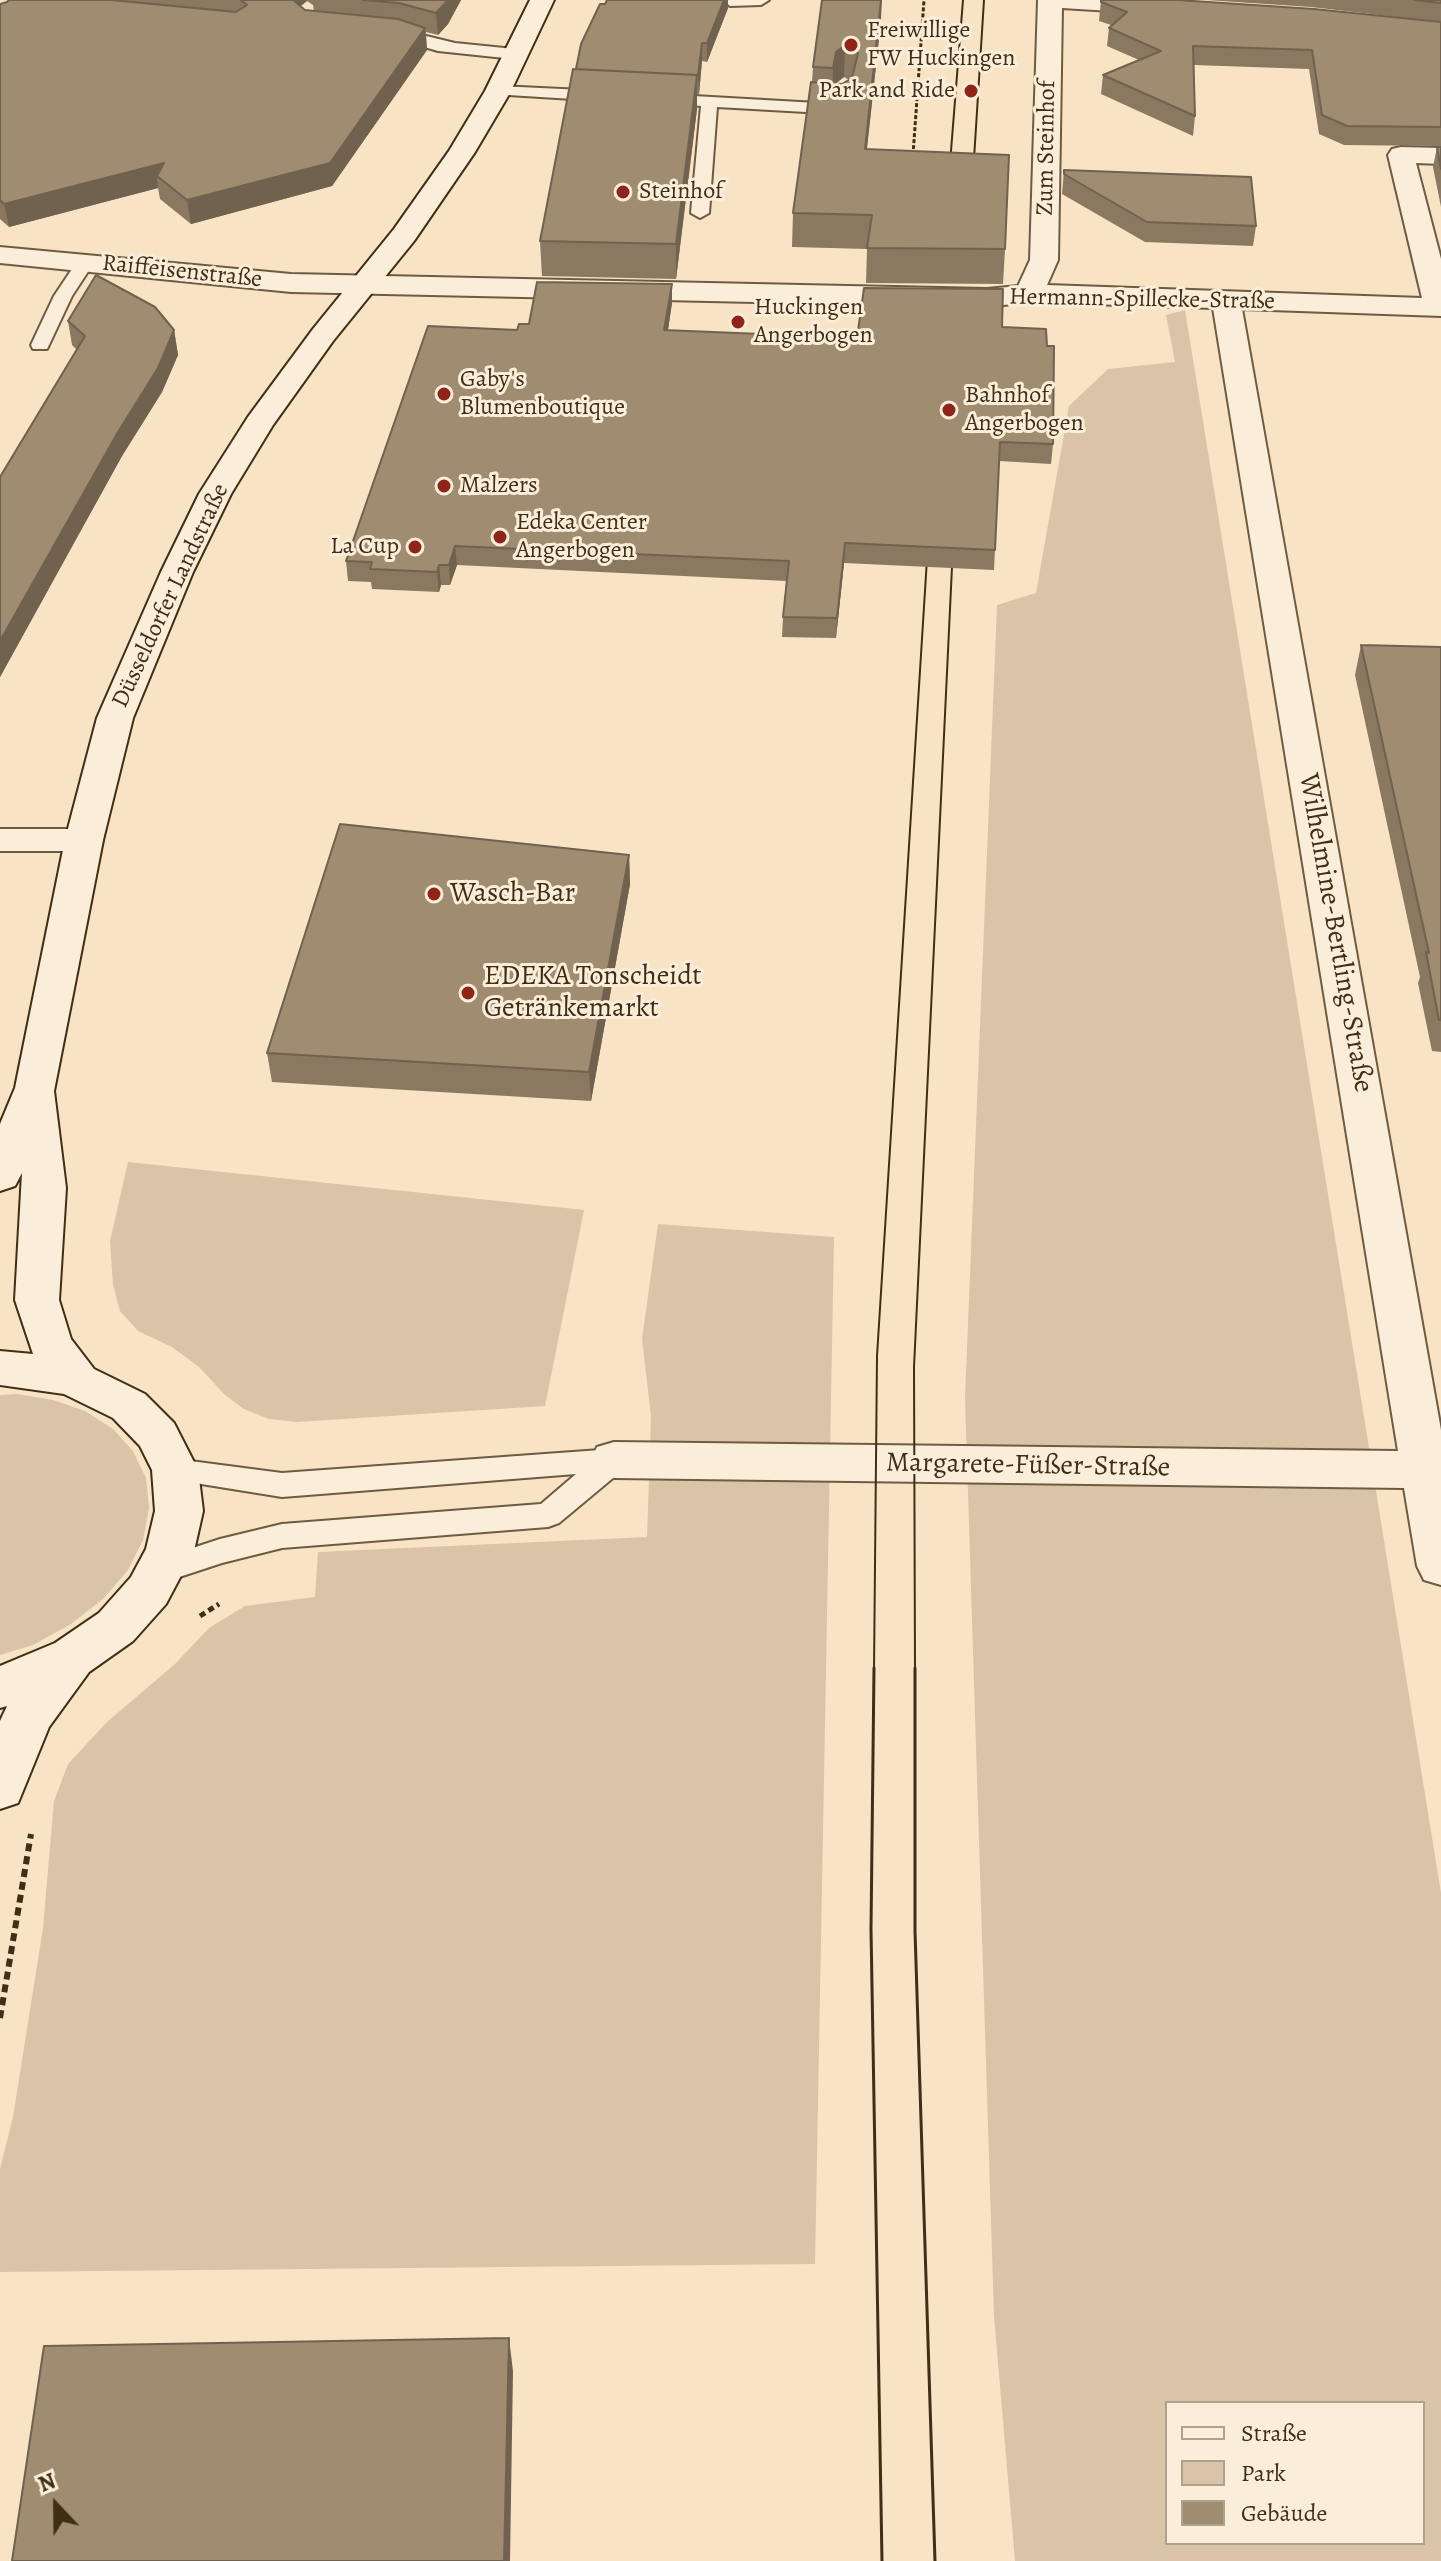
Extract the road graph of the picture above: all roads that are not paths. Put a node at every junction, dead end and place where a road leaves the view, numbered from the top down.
1 (542, 0) edge
2 (761, 0) edge
3 (1050, 0) edge
4 (730, 1) edge
5 (1189, 9) edge
6 (374, 35) edge
7 (514, 54) junction
8 (846, 85) edge
9 (498, 91) junction
10 (619, 97) edge
11 (649, 99) edge
12 (709, 102) junction
13 (1441, 156) edge
14 (700, 213) dead end
15 (0, 255) edge
16 (86, 261) junction
17 (365, 283) junction
18 (1029, 293) junction
19 (1226, 301) junction
20 (1440, 307) edge
21 (40, 345) dead end
22 (0, 840) edge
23 (84, 840) junction
24 (35, 1088) junction
25 (0, 1176) edge
26 (0, 1368) edge
27 (78, 1381) junction
28 (614, 1460) junction
29 (175, 1470) junction
30 (1432, 1470) edge
31 (1441, 1566) edge
32 (158, 1572) junction
33 (73, 1657) junction
34 (0, 1687) edge
35 (16, 1804) edge

1 - 7 street, Düsseldorfer Landstraße
2 - 4 lane
3 - 5 street
3 - 18 street, Zum Steinhof
6 - 7 lane
7 - 9 street, Düsseldorfer Landstraße
8 - 12 lane
9 - 10 lane
9 - 17 street, Düsseldorfer Landstraße
11 - 12 lane
12 - 14 lane
13 - 20 street, Hermann-Spillecke-Straße
15 - 16 street, Raiffeisenstraße
16 - 17 street, Raiffeisenstraße
16 - 21 lane
17 - 18 street, Hermann-Spillecke-Straße
17 - 23 street, Düsseldorfer Landstraße
18 - 19 street, Hermann-Spillecke-Straße
19 - 20 street, Hermann-Spillecke-Straße
19 - 30 street, Wilhelmine-Bertling-Straße
22 - 23 street
23 - 24 street, Düsseldorfer Landstraße
24 - 25 street, Düsseldorfer Landstraße
24 - 27 street, Düsseldorfer Landstraße
26 - 27 street
27 - 29 street
28 - 29 lane
28 - 30 street, Margarete-Füßer-Straße
28 - 32 lane
29 - 32 street
30 - 31 street, Wilhelmine-Bertling-Straße
32 - 33 street
33 - 34 street
33 - 35 street

